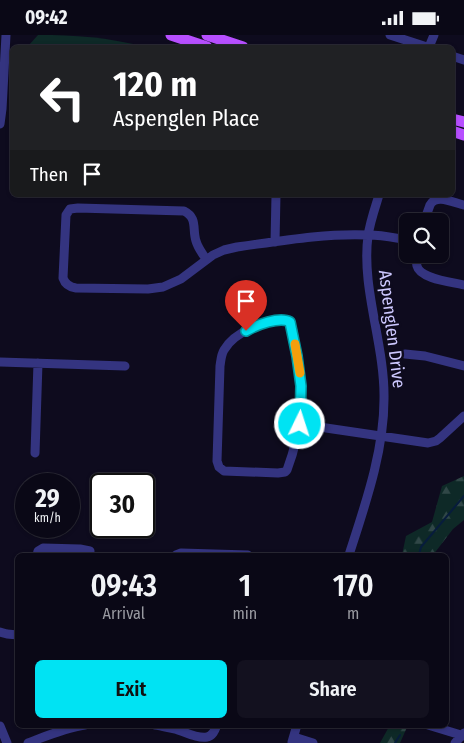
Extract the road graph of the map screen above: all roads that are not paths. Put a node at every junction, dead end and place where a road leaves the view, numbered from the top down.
1 (6, 35) edge
2 (171, 35) edge
3 (207, 35) edge
4 (390, 35) edge
5 (201, 45) edge
6 (237, 45) edge
7 (422, 45) edge
8 (0, 124) edge
9 (276, 197) edge
10 (378, 197) edge
11 (464, 205) edge
12 (428, 213) edge
13 (368, 235) junction
14 (399, 239) edge
15 (275, 242) junction
16 (206, 259) junction
17 (416, 263) edge
18 (464, 285) edge
19 (405, 354) dead end
20 (0, 362) edge
21 (38, 363) junction
22 (125, 366) dead end
23 (464, 366) edge
24 (464, 416) edge
25 (300, 424) junction
26 (381, 435) junction
27 (35, 453) dead end
28 (90, 551) dead end
29 (38, 553) edge
30 (350, 553) edge
31 (2, 634) edge
32 (15, 635) edge
33 (0, 726) edge
34 (71, 728) edge
35 (169, 728) edge
36 (216, 728) edge
37 (439, 728) edge
38 (464, 735) edge
39 (293, 740) edge
40 (7, 743) edge
41 (28, 743) edge
42 (313, 743) edge
43 (455, 743) edge

1 - 8 street
2 - 5 main road
3 - 6 main road
4 - 7 street
9 - 15 street
10 - 13 street, Aspenglen Drive
11 - 12 street
13 - 14 street
13 - 15 street
13 - 26 street, Aspenglen Drive
15 - 16 street
16 - 16 street
17 - 18 street
19 - 23 street
20 - 21 street
21 - 22 street
21 - 27 street
24 - 26 street
25 - 25 street
25 - 26 street
26 - 30 street, Aspenglen Drive
28 - 29 street
31 - 32 street
33 - 40 street
34 - 41 street
35 - 36 street
37 - 38 street
38 - 43 street
39 - 42 street

